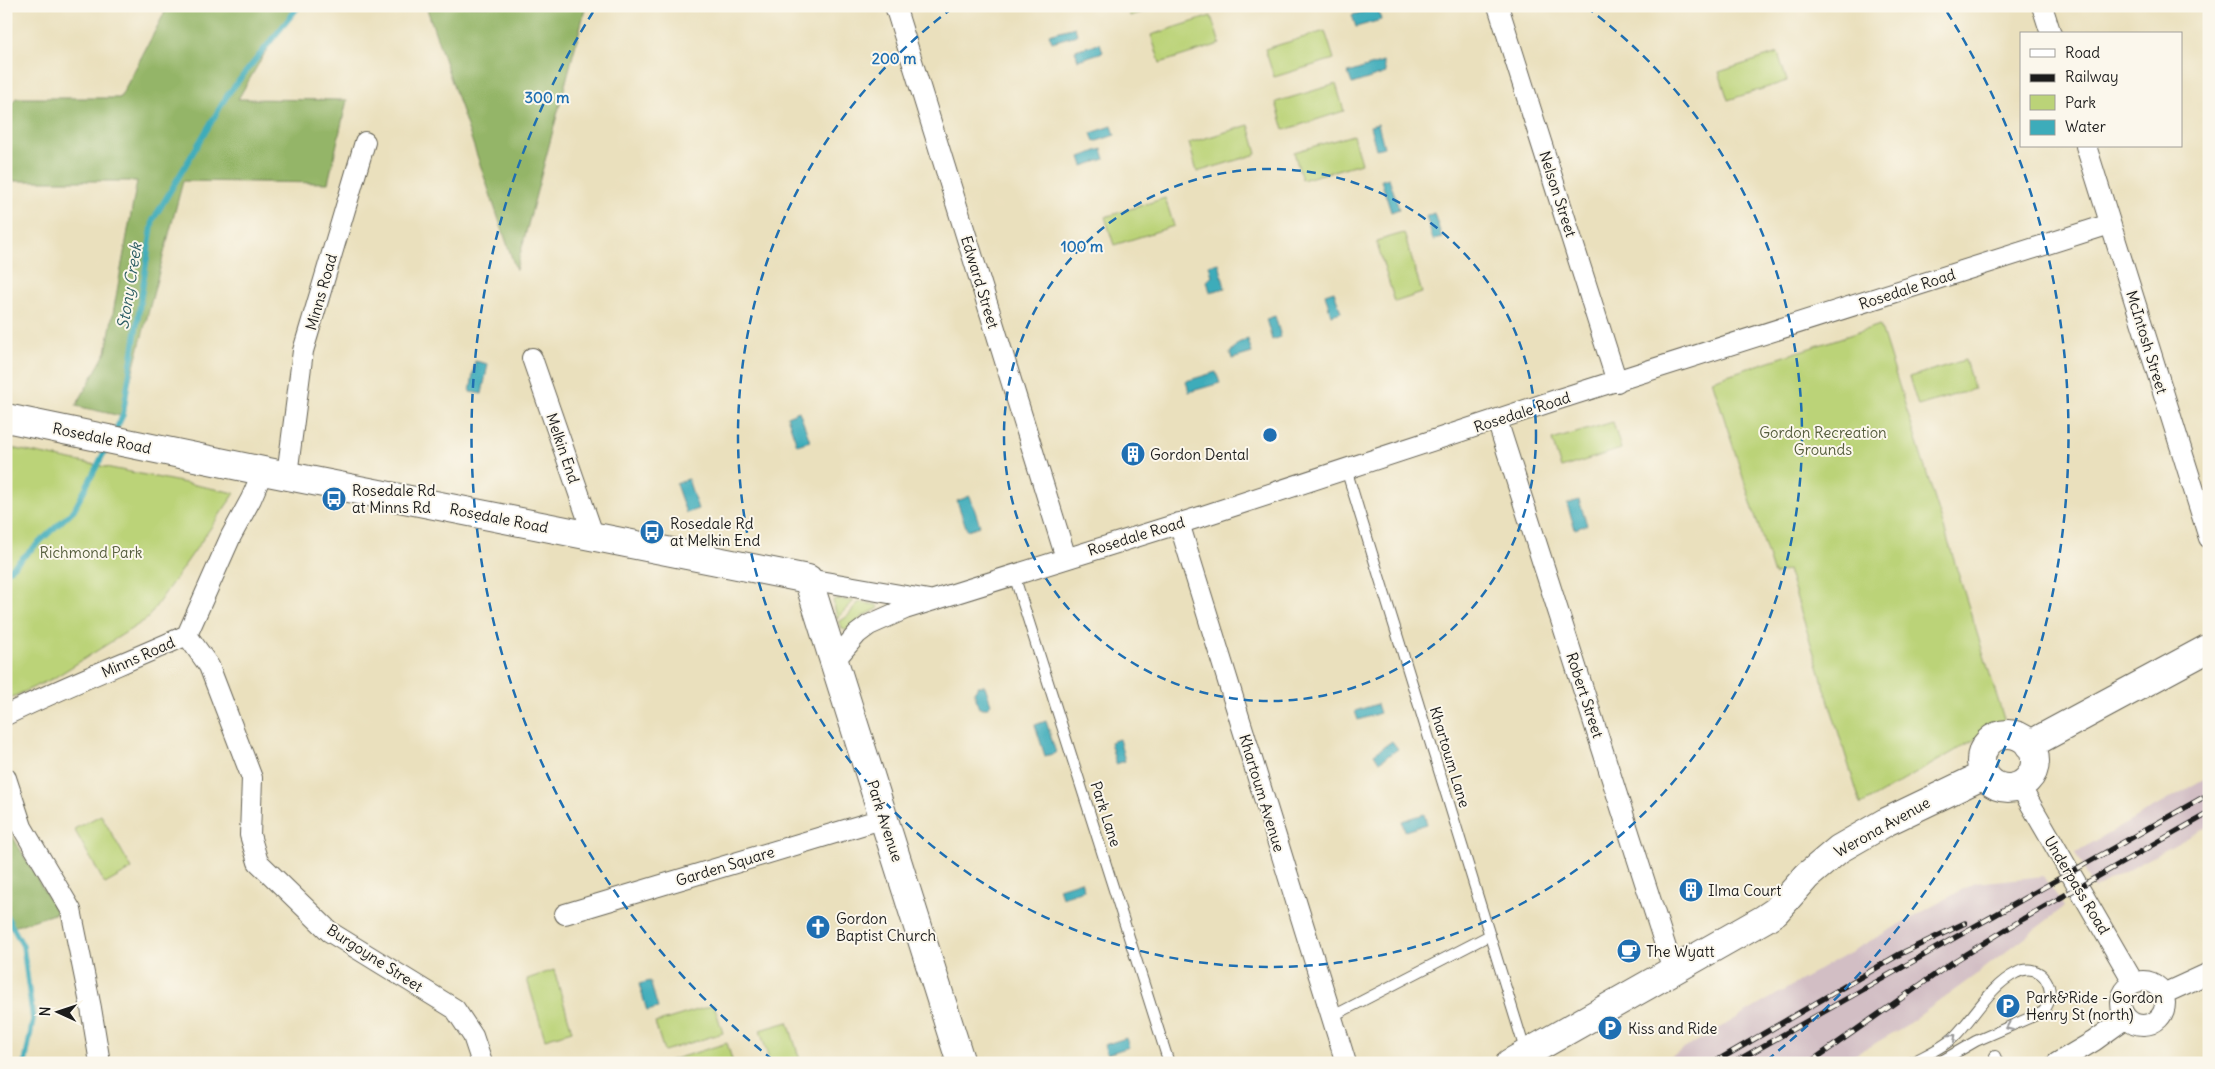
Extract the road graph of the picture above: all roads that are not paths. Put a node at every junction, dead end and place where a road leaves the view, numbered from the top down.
1 (895, 6) edge
2 (1498, 6) edge
3 (2042, 6) edge
4 (2050, 32) edge
5 (365, 142) dead end
6 (2087, 148) edge
7 (2110, 224) junction
8 (532, 358) dead end
9 (1617, 382) junction
10 (6, 418) edge
11 (1497, 420) junction
12 (1346, 469) junction
13 (275, 473) junction
14 (1179, 523) junction
15 (594, 537) junction
16 (2209, 538) edge
17 (1066, 558) junction
18 (1014, 574) junction
19 (808, 579) junction
20 (933, 600) junction
21 (187, 635) junction
22 (2209, 648) edge
23 (834, 661) junction
24 (6, 715) edge
25 (2029, 744) junction
26 (1984, 775) junction
27 (6, 778) edge
28 (2020, 786) junction
29 (885, 818) junction
30 (565, 914) dead end
31 (1490, 935) junction
32 (1673, 970) junction
33 (2209, 973) edge
34 (2134, 982) junction
35 (2163, 994) junction
36 (1331, 1017) junction
37 (2126, 1018) junction
38 (1518, 1058) edge
39 (100, 1063) edge
40 (482, 1063) edge
41 (961, 1063) edge
42 (1168, 1063) edge
43 (1346, 1063) edge
44 (1911, 1063) edge
45 (1938, 1063) edge
46 (2056, 1063) edge

1 - 17 street, Edward Street
2 - 9 street, Nelson Street
3 - 4 street
5 - 13 street, Minns Road
6 - 7 street, McIntosh Street
7 - 9 street, Rosedale Road
7 - 16 street, McIntosh Street
8 - 15 street, Melkin End
9 - 11 street, Rosedale Road
10 - 13 street, Rosedale Road
11 - 12 street, Rosedale Road
11 - 32 street, Robert Street
12 - 14 street, Rosedale Road
12 - 31 lane, Khartoum Lane
13 - 15 street, Rosedale Road
13 - 21 street, Minns Road
14 - 17 street, Rosedale Road
14 - 36 street, Khartoum Avenue
15 - 19 street, Rosedale Road
17 - 18 street, Rosedale Road
18 - 20 street, Rosedale Road
18 - 42 lane, Park Lane
19 - 20 street, Rosedale Road
19 - 23 street, Park Avenue
20 - 23 street, Rosedale Road
21 - 24 street, Minns Road
21 - 40 street, Burgoyne Street
22 - 25 street
23 - 29 street, Park Avenue
25 - 26 street
25 - 28 street
26 - 28 street
26 - 32 street, Werona Avenue
27 - 39 street
28 - 34 street, Underpass Road
29 - 30 street, Garden Square
29 - 41 street, Park Avenue
31 - 36 lane
31 - 38 lane, Khartoum Lane
32 - 38 street, Werona Avenue
33 - 35 street
34 - 35 street
34 - 37 street
35 - 37 street
36 - 43 street, Khartoum Avenue
37 - 46 street
44 -> 45 lane

